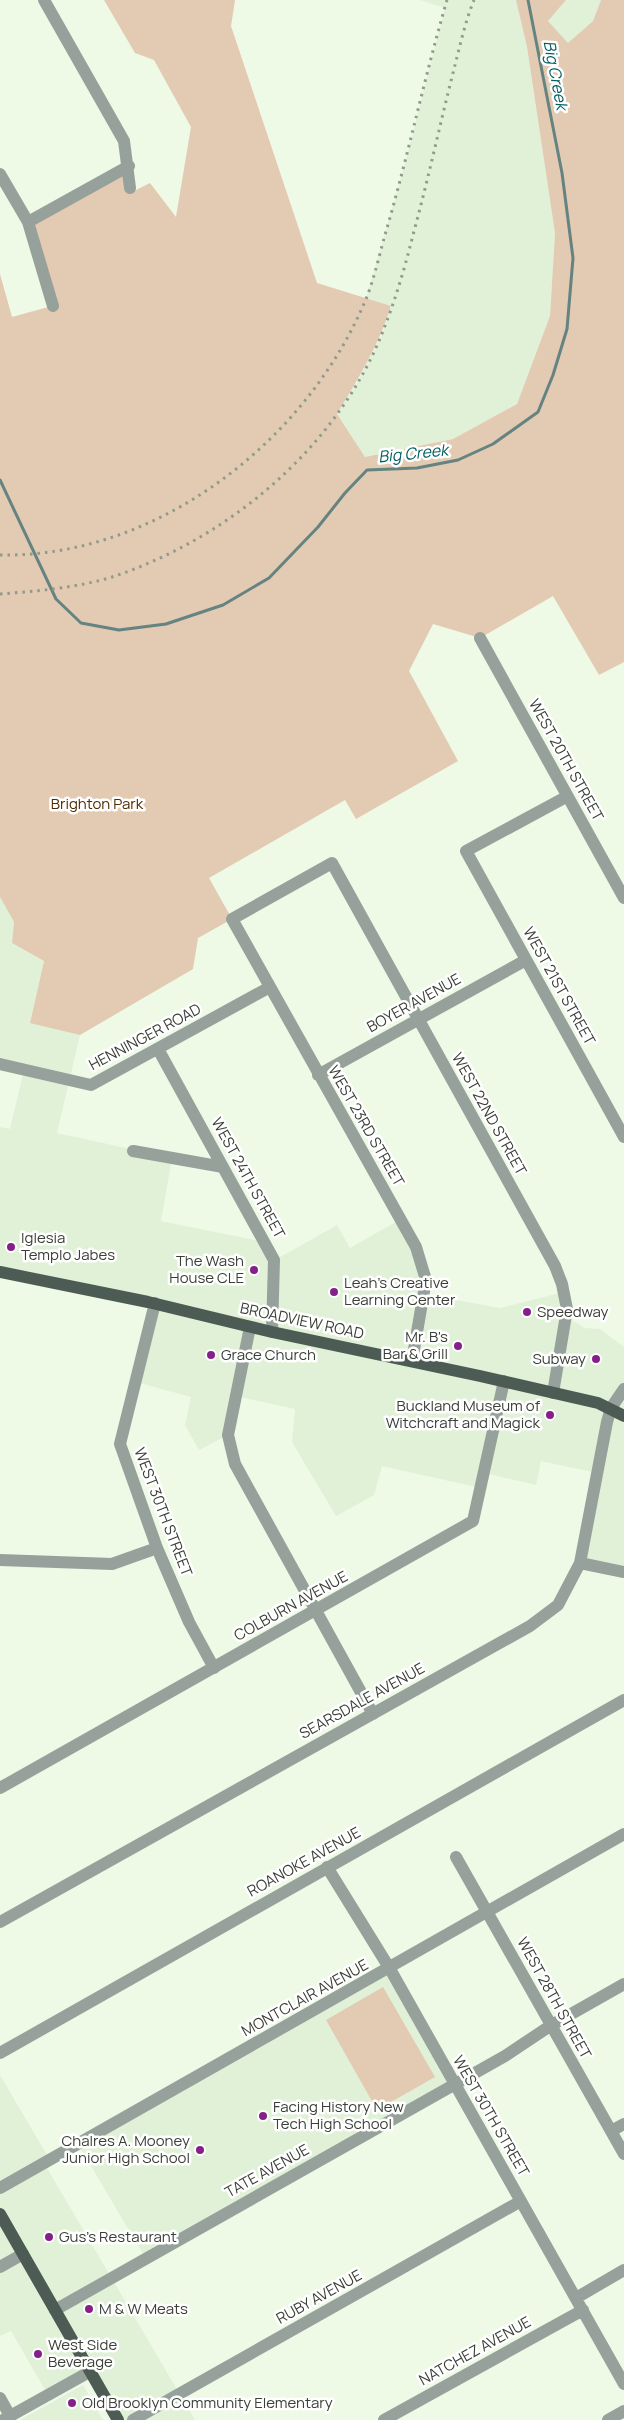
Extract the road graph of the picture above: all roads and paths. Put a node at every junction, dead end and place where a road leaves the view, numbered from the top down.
1 (44, 0) edge
2 (129, 166) junction
3 (0, 174) edge
4 (130, 188) dead end
5 (28, 222) junction
6 (53, 306) dead end
7 (480, 638) dead end
8 (566, 796) junction
9 (624, 898) edge
10 (232, 919) joint
11 (526, 960) junction
12 (270, 987) junction
13 (418, 1019) junction
14 (158, 1050) junction
15 (0, 1064) edge
16 (318, 1075) junction
17 (624, 1137) edge
18 (134, 1151) dead end
19 (223, 1167) junction
20 (0, 1272) edge
21 (155, 1303) junction
22 (250, 1327) junction
23 (272, 1332) junction
24 (412, 1362) junction
25 (504, 1381) junction
26 (624, 1389) edge
27 (552, 1393) junction
28 (611, 1408) junction
29 (624, 1416) edge
30 (157, 1548) junction
31 (0, 1560) edge
32 (580, 1563) junction
33 (624, 1572) edge
34 (317, 1610) junction
35 (214, 1668) junction
36 (624, 1700) edge
37 (373, 1714) junction
38 (0, 1788) edge
39 (624, 1834) edge
40 (456, 1857) dead end
41 (327, 1867) junction
42 (487, 1912) junction
43 (0, 1922) edge
44 (390, 1968) junction
45 (624, 1984) edge
46 (550, 2026) junction
47 (0, 2053) edge
48 (454, 2084) junction
49 (624, 2124) edge
50 (611, 2131) junction
51 (624, 2154) edge
52 (0, 2188) edge
53 (521, 2202) junction
54 (0, 2214) edge
55 (23, 2254) junction
56 (0, 2267) edge
57 (624, 2270) edge
58 (576, 2298) junction
59 (55, 2310) junction
60 (583, 2310) junction
61 (91, 2371) junction
62 (624, 2384) edge
63 (0, 2398) edge
64 (624, 2411) edge
65 (7, 2418) edge
66 (118, 2420) edge
67 (133, 2420) edge
68 (384, 2420) edge
69 (608, 2420) edge

1 - 2 street
2 - 4 street
2 - 5 street
3 - 5 street
5 - 6 street
7 - 8 street, WEST 20TH STREET
8 - 9 street, WEST 20TH STREET
8 - 11 street, WEST 21ST STREET
10 - 12 street, WEST 23RD STREET
10 - 13 street, WEST 22ND STREET
11 - 13 street, BOYER AVENUE
11 - 17 street, WEST 21ST STREET
12 - 14 street, HENNINGER ROAD
12 - 16 street, WEST 23RD STREET
13 - 16 street, BOYER AVENUE
13 - 27 street, WEST 22ND STREET
14 - 15 street, HENNINGER ROAD
14 - 19 street, WEST 24TH STREET
16 - 24 street, WEST 23RD STREET
18 - 19 street
19 - 23 street, WEST 24TH STREET
20 - 21 main road, BROADVIEW ROAD
21 - 22 main road, BROADVIEW ROAD
21 - 30 street, WEST 30TH STREET
22 - 23 main road, BROADVIEW ROAD
22 - 34 street
23 - 24 main road, BROADVIEW ROAD
24 - 25 main road, BROADVIEW ROAD
25 - 27 main road, BROADVIEW ROAD
25 - 34 street, COLBURN AVENUE
26 - 28 street
27 - 28 main road, BROADVIEW ROAD
28 - 29 main road, BROADVIEW ROAD
28 - 32 street, SEARSDALE AVENUE
30 - 31 street
30 - 35 street, WEST 30TH STREET
32 - 33 street
32 - 37 street, SEARSDALE AVENUE
34 - 35 street, COLBURN AVENUE
34 - 37 street
35 - 38 street, COLBURN AVENUE
36 - 41 street, ROANOKE AVENUE
37 - 43 street, SEARSDALE AVENUE
39 - 42 street, MONTCLAIR AVENUE
40 - 42 street, WEST 28TH STREET
41 - 44 street, WEST 30TH STREET
41 - 47 street, ROANOKE AVENUE
42 - 44 street, MONTCLAIR AVENUE
42 - 46 street, WEST 28TH STREET
44 - 48 street, WEST 30TH STREET
44 - 52 street, MONTCLAIR AVENUE
45 - 46 street, TATE AVENUE
46 - 48 street, TATE AVENUE
46 - 50 street, WEST 28TH STREET
48 - 53 street, WEST 30TH STREET
48 - 59 street, TATE AVENUE
49 - 50 street
50 - 51 street, WEST 28TH STREET
53 - 58 street, WEST 30TH STREET
53 - 67 street, RUBY AVENUE
54 - 55 main road
55 - 56 street
55 - 59 main road
57 - 58 street
58 - 60 street, WEST 30TH STREET
59 - 61 main road
60 - 62 street, WEST 30TH STREET
60 - 68 street, NATCHEZ AVENUE
61 - 65 street
61 - 66 main road
63 - 65 street
64 - 69 street

